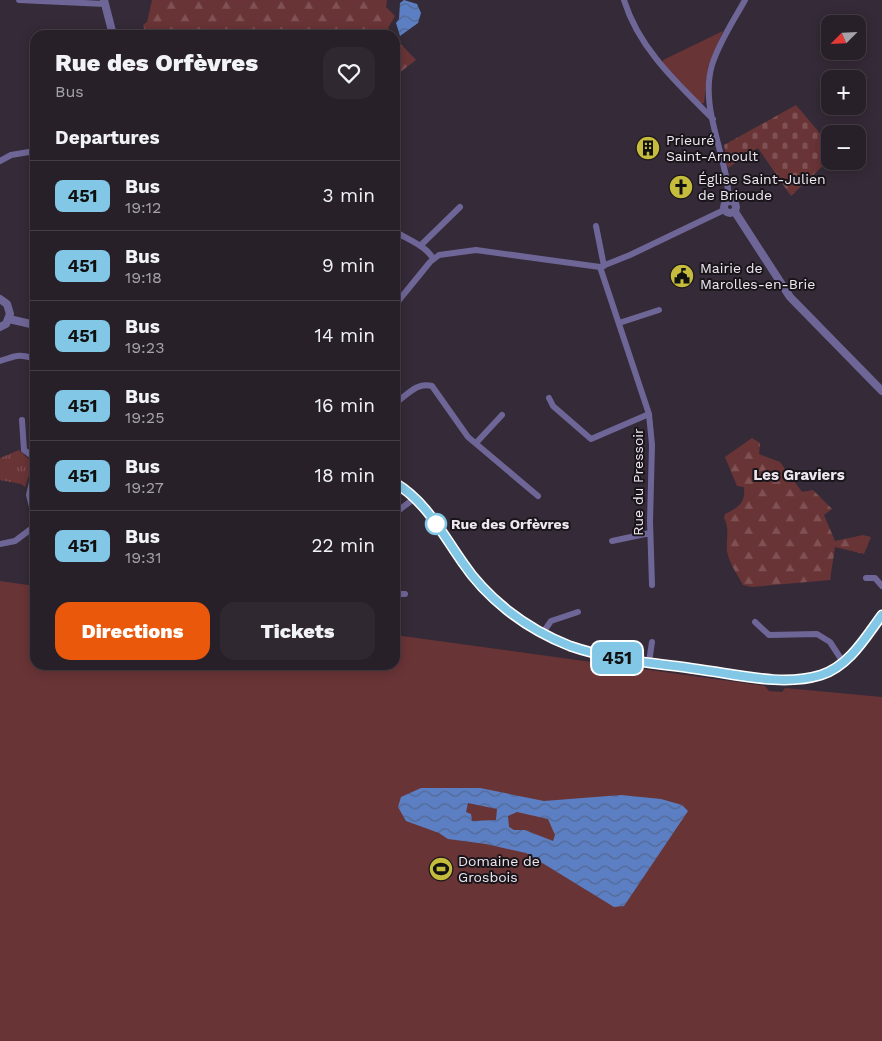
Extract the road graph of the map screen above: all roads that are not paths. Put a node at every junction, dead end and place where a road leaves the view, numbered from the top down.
1 (19, 0) edge
2 (624, 0) edge
3 (745, 0) edge
4 (104, 2) edge
5 (112, 30) edge
6 (713, 119) junction
7 (30, 151) edge
8 (0, 161) edge
9 (730, 201) junction
10 (460, 207) dead end
11 (724, 210) junction
12 (734, 212) junction
13 (596, 226) dead end
14 (400, 234) edge
15 (420, 246) junction
16 (434, 259) junction
17 (602, 266) junction
18 (0, 299) edge
19 (400, 299) edge
20 (659, 310) dead end
21 (9, 319) junction
22 (619, 323) junction
23 (30, 324) edge
24 (0, 327) edge
25 (30, 357) edge
26 (0, 361) edge
27 (882, 392) edge
28 (549, 398) dead end
29 (400, 399) edge
30 (649, 414) junction
31 (502, 415) dead end
32 (22, 420) dead end
33 (476, 443) junction
34 (30, 454) edge
35 (400, 487) edge
36 (538, 496) dead end
37 (415, 498) junction
38 (400, 509) edge
39 (30, 530) edge
40 (650, 533) junction
41 (612, 541) dead end
42 (0, 544) edge
43 (866, 578) dead end
44 (652, 585) dead end
45 (882, 586) edge
46 (400, 594) edge
47 (406, 594) dead end
48 (578, 612) dead end
49 (882, 615) edge
50 (755, 622) dead end
51 (542, 634) junction
52 (652, 642) dead end
53 (649, 662) junction
54 (843, 662) junction

1 - 4 street
2 - 6 street
3 - 6 street
4 - 5 street
6 - 9 street
7 - 8 street
9 - 11 street
9 - 12 street
10 - 15 street
11 - 12 street
11 - 17 street
12 - 27 street
13 - 17 street, Rue du Pressoir
14 - 15 street
15 - 16 street
16 - 17 street
16 - 19 street
17 - 22 street, Rue du Pressoir
18 - 21 street
20 - 22 street
21 - 23 street
21 - 24 street
22 - 30 street, Rue du Pressoir
25 - 26 street
28 - 30 street
29 - 33 street
30 - 40 street, Rue du Pressoir
31 - 33 street
32 - 34 street
33 - 36 street
35 - 37 street
37 - 38 street
37 - 51 street
39 - 42 street
40 - 41 street
40 - 44 street, Rue du Pressoir
43 - 45 street
46 - 47 street
48 - 51 street
49 - 54 street
50 - 54 street
51 - 53 street
52 - 53 street
53 - 54 street

